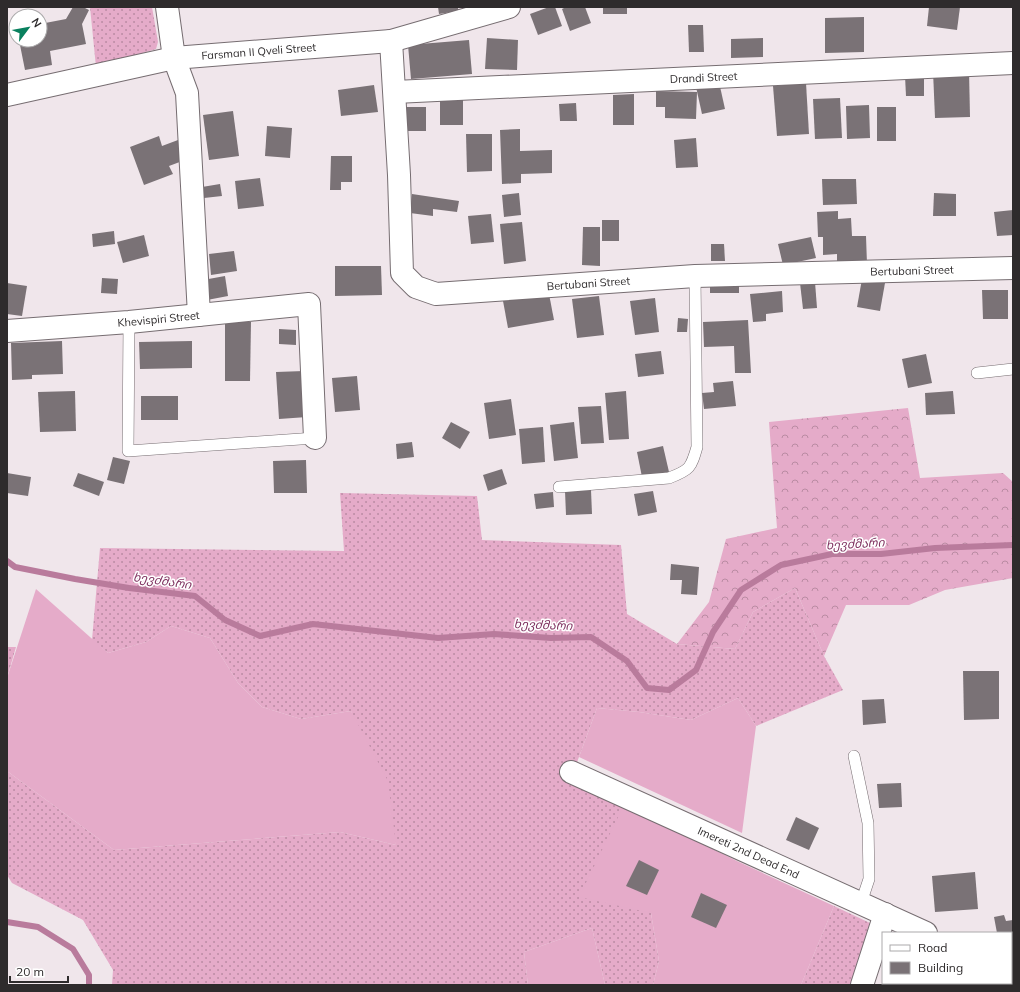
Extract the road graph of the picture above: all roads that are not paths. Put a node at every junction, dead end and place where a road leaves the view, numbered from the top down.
1 (167, 7) edge
2 (509, 7) edge
3 (391, 41) junction
4 (174, 58) junction
5 (1013, 63) edge
6 (394, 92) junction
7 (7, 96) edge
8 (1013, 268) edge
9 (695, 276) junction
10 (198, 315) junction
11 (129, 322) junction
12 (7, 331) edge
13 (1013, 369) edge
14 (977, 372) dead end
15 (315, 438) joint
16 (559, 487) dead end
17 (854, 756) dead end
18 (571, 772) dead end
19 (861, 903) junction
20 (885, 914) junction
21 (924, 932) edge
22 (862, 985) edge

1 - 4 street
2 - 3 street, Farsman II Qveli Street
3 - 4 street, Farsman II Qveli Street
3 - 6 street, Bertubani Street
4 - 7 street, Farsman II Qveli Street
4 - 10 street
5 - 6 street, Drandi Street
6 - 9 street, Bertubani Street
8 - 9 street, Bertubani Street
9 - 16 lane
10 - 11 street, Khevispiri Street
10 - 15 street, Khevispiri Street
11 - 12 street, Khevispiri Street
11 - 15 lane
13 - 14 lane
17 - 19 lane
18 - 19 street, Imereti 2nd Dead End
19 - 20 street, Imereti 2nd Dead End
20 - 21 street, Imereti 2nd Dead End
20 - 22 street

